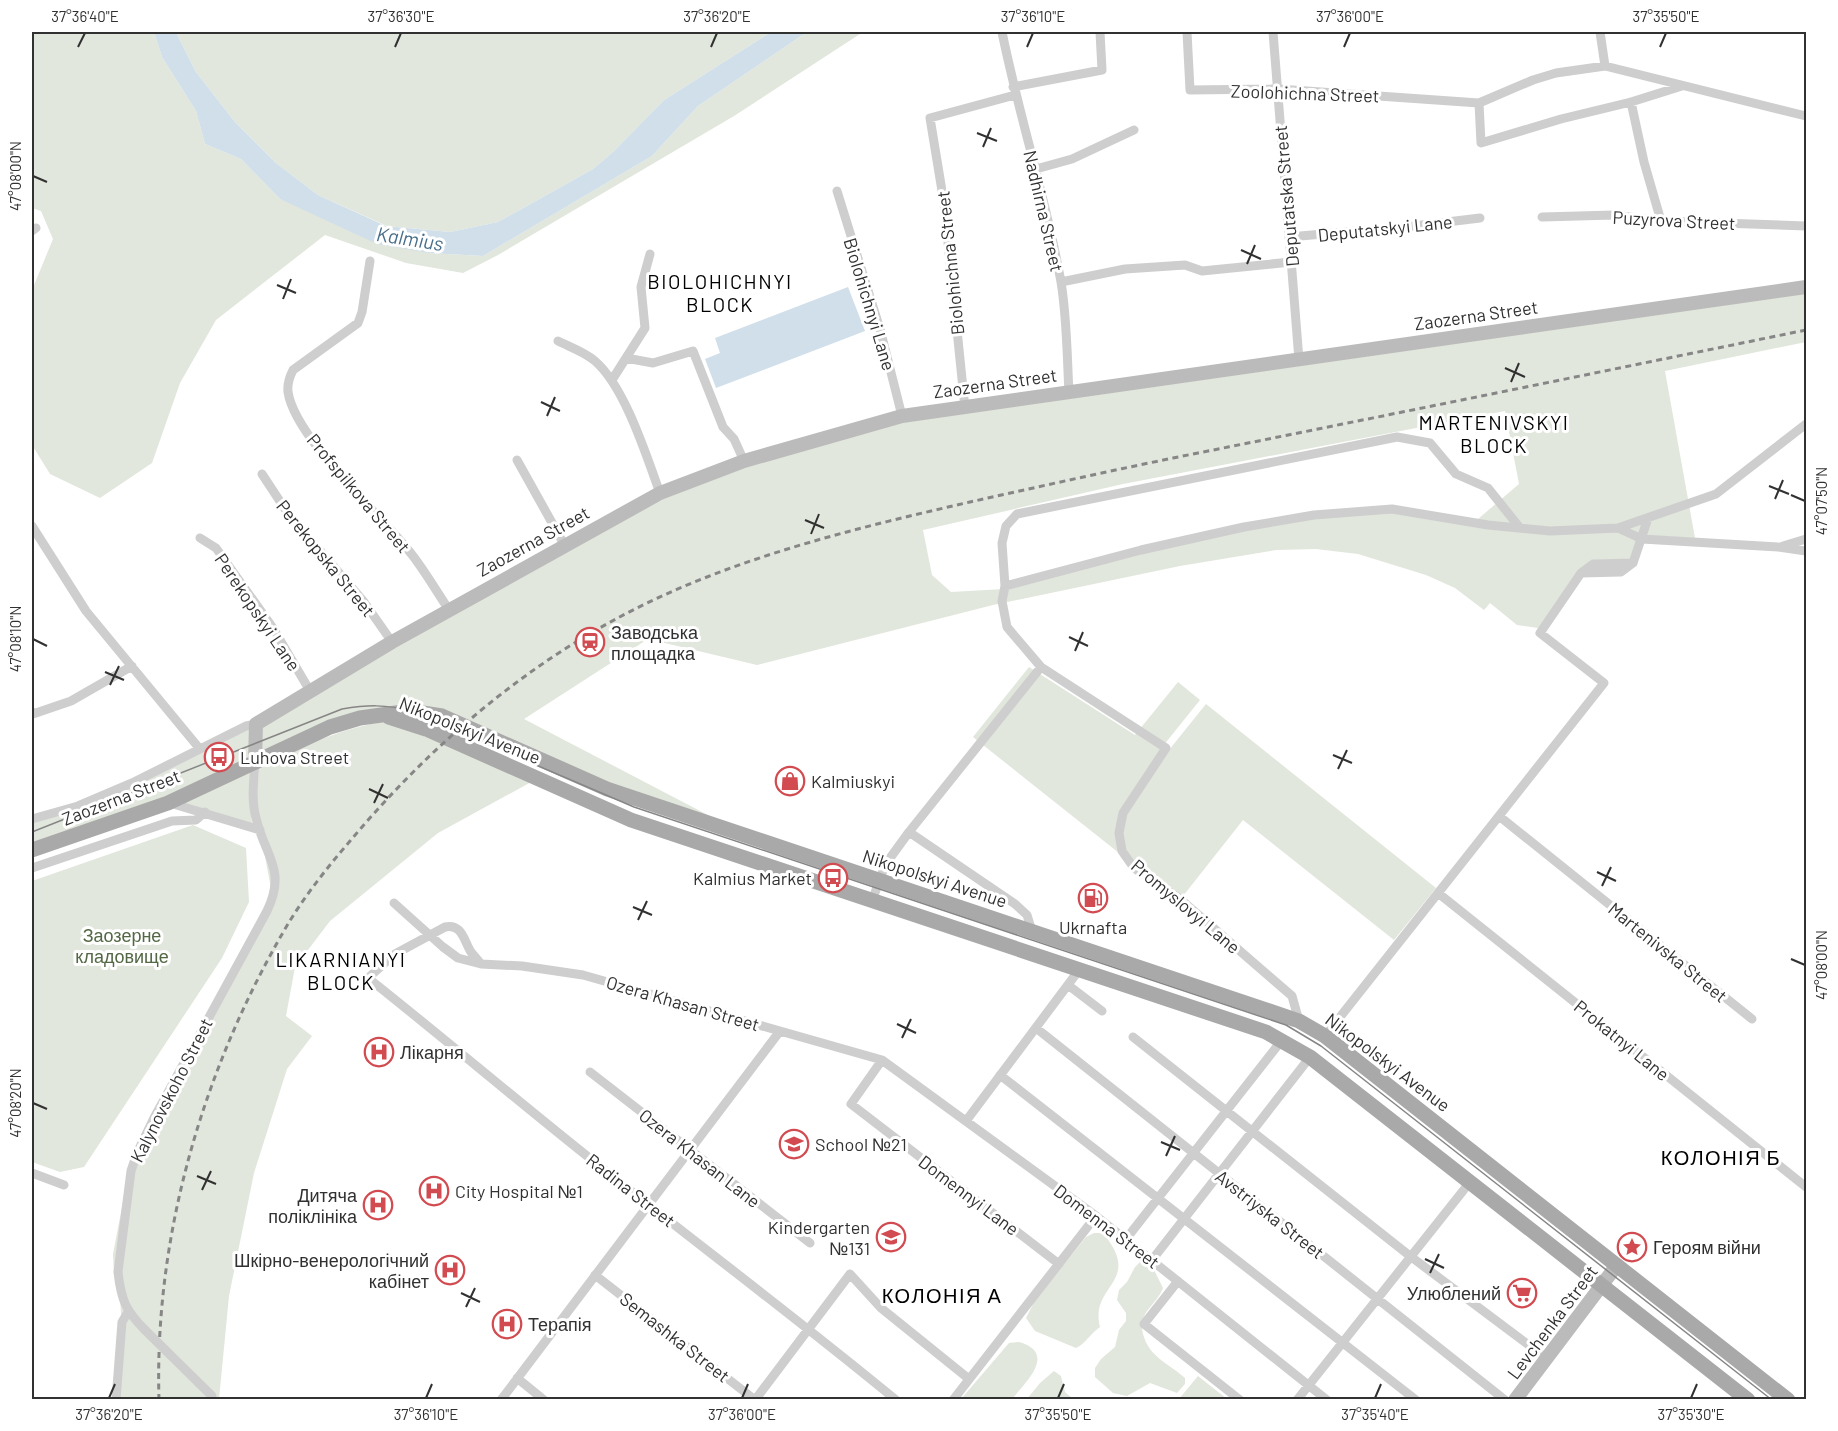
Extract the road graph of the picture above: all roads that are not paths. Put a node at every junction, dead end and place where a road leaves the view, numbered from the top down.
1 (1002, 32) edge
2 (1100, 32) edge
3 (1188, 32) edge
4 (1273, 32) edge
5 (1600, 32) edge
6 (1605, 66) junction
7 (1683, 86) junction
8 (1278, 89) junction
9 (1014, 91) junction
10 (1631, 102) junction
11 (1479, 103) junction
12 (1806, 116) edge
13 (1134, 130) dead end
14 (1036, 169) junction
15 (837, 191) dead end
16 (1542, 217) dead end
17 (1480, 218) dead end
18 (1661, 221) junction
19 (1806, 226) edge
20 (1289, 237) junction
21 (650, 254) dead end
22 (370, 261) dead end
23 (1291, 262) junction
24 (1061, 282) junction
25 (1806, 287) edge
26 (558, 341) dead end
27 (626, 358) junction
28 (1299, 360) junction
29 (612, 381) junction
30 (1069, 393) junction
31 (964, 408) junction
32 (902, 416) junction
33 (1806, 424) edge
34 (517, 460) dead end
35 (744, 461) junction
36 (262, 474) dead end
37 (660, 493) junction
38 (1648, 518) junction
39 (32, 526) edge
40 (1520, 528) junction
41 (1618, 528) junction
42 (200, 538) dead end
43 (1642, 539) junction
44 (1806, 539) edge
45 (565, 546) junction
46 (1778, 547) junction
47 (1806, 551) edge
48 (1005, 586) junction
49 (449, 610) junction
50 (392, 642) junction
51 (132, 666) junction
52 (1041, 667) junction
53 (310, 691) junction
54 (32, 712) edge
55 (383, 715) junction
56 (256, 724) junction
57 (199, 748) junction
58 (255, 762) junction
59 (168, 802) junction
60 (205, 812) junction
61 (1499, 816) junction
62 (32, 819) edge
63 (260, 830) junction
64 (909, 832) junction
65 (32, 850) edge
66 (32, 868) edge
67 (879, 880) junction
68 (1438, 893) junction
69 (872, 901) junction
70 (394, 903) dead end
71 (1032, 931) junction
72 (430, 936) junction
73 (1093, 951) junction
74 (481, 964) junction
75 (1079, 970) junction
76 (1068, 985) junction
77 (1102, 1011) dead end
78 (1752, 1019) dead end
79 (1299, 1021) junction
80 (1036, 1028) junction
81 (780, 1031) junction
82 (1324, 1036) junction
83 (1133, 1037) dead end
84 (1282, 1040) junction
85 (1310, 1057) junction
86 (882, 1060) junction
87 (590, 1072) dead end
88 (1000, 1075) junction
89 (1226, 1112) junction
90 (966, 1121) junction
91 (1252, 1132) junction
92 (690, 1150) junction
93 (1194, 1153) junction
94 (32, 1173) edge
95 (1219, 1173) junction
96 (1470, 1182) junction
97 (64, 1185) dead end
98 (1806, 1187) edge
99 (1158, 1198) junction
100 (649, 1205) junction
101 (1096, 1216) junction
102 (1184, 1218) junction
103 (1126, 1239) junction
104 (810, 1243) dead end
105 (1410, 1256) junction
106 (1152, 1260) junction
107 (1059, 1264) junction
108 (1617, 1266) junction
109 (595, 1275) junction
110 (1178, 1281) junction
111 (1602, 1285) junction
112 (1377, 1298) junction
113 (128, 1312) junction
114 (808, 1328) junction
115 (1343, 1342) junction
116 (1546, 1359) junction
117 (517, 1378) junction
118 (969, 1379) junction
119 (1309, 1385) junction
120 (213, 1398) edge
121 (116, 1400) edge
122 (501, 1400) edge
123 (544, 1400) edge
124 (755, 1400) edge
125 (896, 1400) edge
126 (953, 1400) edge
127 (1240, 1400) edge
128 (1297, 1400) edge
129 (1327, 1400) edge
130 (1416, 1400) edge
131 (1505, 1400) edge
132 (1515, 1400) edge
133 (1748, 1400) edge
134 (1788, 1400) edge

1 - 9 street, Nadhirna Street
2 - 9 street
3 - 8 street, Zoolohichna Street
4 - 8 street, Deputatska Street
5 - 6 street
6 - 7 street, Zoolohichna Street
6 - 11 street, Zoolohichna Street
7 - 10 street
7 - 12 street, Zoolohichna Street
8 - 11 street, Zoolohichna Street
8 - 20 street, Deputatska Street
9 - 14 street, Nadhirna Street
9 - 31 street, Biolohichna Street
10 - 11 street
10 - 18 street
13 - 14 street
14 - 24 street, Nadhirna Street
15 - 32 street, Biolohichnyi Lane
16 - 18 street, Puzyrova Street
17 - 20 street, Deputatskyi Lane
18 - 19 street, Puzyrova Street
20 - 23 street, Deputatska Street
21 - 27 street
22 - 49 street, Profspilkova Street
23 - 24 street
23 - 28 street, Deputatska Street
24 - 30 street, Nadhirna Street
25 - 28 street, Zaozerna Street
26 - 29 street
27 - 29 street
27 - 35 street
28 - 30 street, Zaozerna Street
29 - 37 street
30 - 31 street, Zaozerna Street
31 - 32 street, Zaozerna Street
32 - 35 street, Zaozerna Street
33 - 38 street
34 - 45 street
35 - 37 street, Zaozerna Street
36 - 50 street, Perekopska Street
37 - 45 street, Zaozerna Street
38 - 41 street
38 - 43 street
39 - 51 street
40 - 41 street
40 - 48 street
40 - 48 street
41 - 43 street
42 - 53 street, Perekopskyi Lane
43 - 46 street
43 - 61 street
44 - 46 street
45 - 49 street, Zaozerna Street
46 - 47 street
48 - 52 street
49 - 50 street, Zaozerna Street
50 - 53 street, Zaozerna Street
51 - 54 street
51 - 57 street
52 - 64 street
52 - 79 street, Promyslovyi Lane
53 - 56 street, Zaozerna Street
55 - 58 main road, Zaozerna Street
55 - 67 main road, Nikopolskyi Avenue
55 - 69 main road, Nikopolskyi Avenue
56 - 57 street, Zaozerna Street
56 - 58 street
57 - 62 street, Zaozerna Street
58 - 59 main road, Zaozerna Street
58 - 63 street, Kalynovskoho Street
59 - 60 street
59 - 65 main road, Zaozerna Street
60 - 63 street
60 - 66 street
61 - 68 street
61 - 78 street, Martenivska Street
63 - 113 street, Kalynovskoho Street
64 - 67 street
64 - 71 street
67 - 69 street
67 - 71 main road, Nikopolskyi Avenue
68 - 82 street
68 - 98 street, Prokatnyi Lane
69 - 75 main road, Nikopolskyi Avenue
70 - 72 street, Ozera Khasan Street
71 - 73 main road, Nikopolskyi Avenue
72 - 74 street, Ozera Khasan Street
72 - 74 street
72 - 100 street, Radina Street
73 - 75 main road
73 - 79 main road, Nikopolskyi Avenue
74 - 81 street, Ozera Khasan Street
75 - 76 street
75 - 84 main road, Nikopolskyi Avenue
76 - 77 street
76 - 80 street
79 - 82 main road, Nikopolskyi Avenue
80 - 88 street
80 - 93 street, Avstriyska Street
81 - 86 street, Ozera Khasan Street
81 - 92 street
82 - 108 main road, Nikopolskyi Avenue
83 - 89 street
84 - 85 main road, Nikopolskyi Avenue
84 - 89 street
85 - 91 street
85 - 96 main road, Nikopolskyi Avenue
86 - 90 street, Domenna Street
86 - 107 street, Domennyi Lane
87 - 92 street, Ozera Khasan Lane
88 - 90 street
88 - 99 street
89 - 91 street
89 - 93 street
90 - 101 street, Domenna Street
91 - 95 street
91 - 105 street
92 - 100 street
92 - 104 street, Ozera Khasan Lane
93 - 95 street, Avstriyska Street
93 - 99 street
94 - 97 street
95 - 102 street
95 - 112 street, Avstriyska Street
96 - 105 street
96 - 111 main road, Nikopolskyi Avenue
99 - 102 street
99 - 103 street
100 - 109 street
100 - 114 street, Radina Street
101 - 103 street, Domenna Street
101 - 107 street
102 - 106 street
102 - 115 street
103 - 106 street, Domenna Street
105 - 112 street
105 - 116 street
106 - 110 street, Domenna Street
107 - 118 street
108 - 111 street, Levchenka Street
108 - 134 main road, Nikopolskyi Avenue
109 - 117 street
109 - 124 street, Semashka Street
110 - 119 street, Domenna Street
110 - 127 street
111 - 116 street, Levchenka Street
111 - 133 main road, Nikopolskyi Avenue
112 - 115 street
112 - 131 street, Avstriyska Street
113 - 120 street, Kalynovskoho Street, bridge
113 - 121 street
114 - 118 street
114 - 124 street
114 - 125 street, Radina Street
115 - 119 street
115 - 130 street
116 - 132 street, Levchenka Street
117 - 122 street
117 - 123 street
118 - 126 street
119 - 128 street
119 - 129 street, Domenna Street

